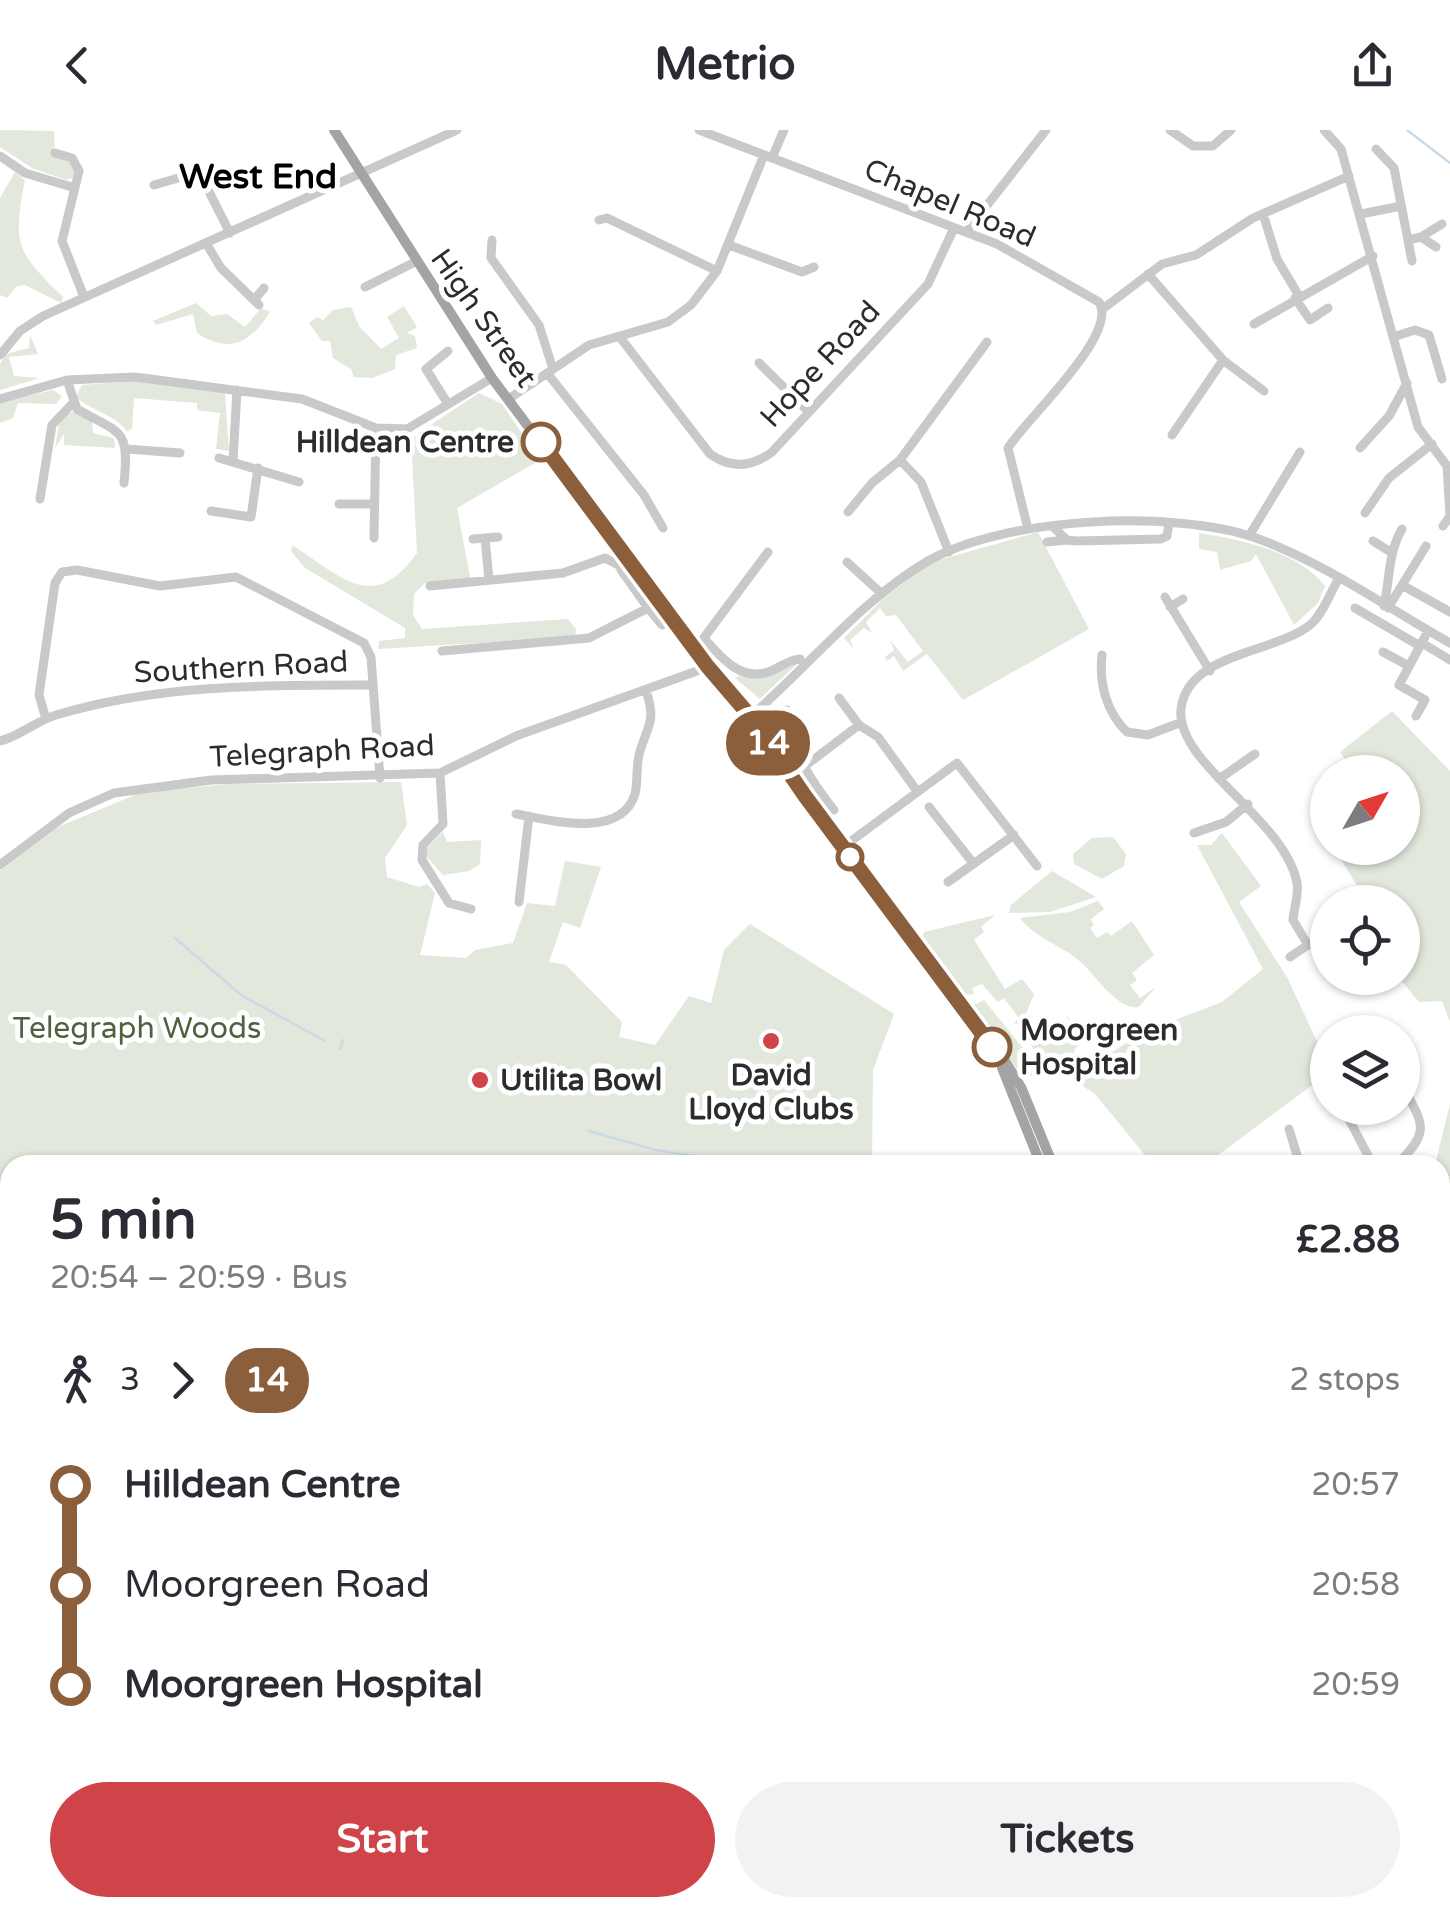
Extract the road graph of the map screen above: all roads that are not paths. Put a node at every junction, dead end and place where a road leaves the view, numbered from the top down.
1 (334, 130) edge
2 (457, 130) edge
3 (699, 130) edge
4 (784, 130) edge
5 (1046, 130) edge
6 (1170, 130) edge
7 (1232, 130) edge
8 (1324, 130) edge
9 (1376, 149) dead end
10 (55, 152) dead end
11 (0, 156) edge
12 (768, 156) junction
13 (1404, 162) dead end
14 (1393, 166) junction
15 (360, 173) junction
16 (1349, 176) junction
17 (155, 185) dead end
18 (74, 188) junction
19 (1401, 206) junction
20 (1264, 214) junction
21 (1361, 214) junction
22 (599, 220) dead end
23 (1442, 224) dead end
24 (954, 228) junction
25 (966, 232) junction
26 (230, 233) junction
27 (1421, 237) junction
28 (492, 240) dead end
29 (1408, 240) junction
30 (206, 243) junction
31 (728, 245) junction
32 (1436, 247) dead end
33 (1373, 256) junction
34 (1412, 261) dead end
35 (414, 262) junction
36 (814, 268) dead end
37 (717, 271) junction
38 (1148, 274) junction
39 (365, 287) dead end
40 (264, 288) dead end
41 (84, 296) junction
42 (1297, 297) junction
43 (1104, 308) junction
44 (1328, 308) dead end
45 (1254, 324) dead end
46 (619, 336) junction
47 (1396, 336) junction
48 (987, 342) dead end
49 (448, 351) dead end
50 (0, 355) edge
51 (1223, 360) junction
52 (759, 363) dead end
53 (550, 371) junction
54 (492, 378) junction
55 (67, 380) junction
56 (1442, 380) dead end
57 (1407, 382) junction
58 (237, 390) junction
59 (1264, 390) dead end
60 (510, 398) junction
61 (0, 399) edge
62 (72, 404) junction
63 (448, 404) junction
64 (808, 411) junction
65 (376, 428) junction
66 (1172, 435) dead end
67 (1432, 444) junction
68 (1360, 448) dead end
69 (128, 450) junction
70 (1300, 452) dead end
71 (180, 453) dead end
72 (219, 458) dead end
73 (233, 460) junction
74 (900, 460) junction
75 (258, 468) junction
76 (299, 482) dead end
77 (124, 483) dead end
78 (40, 499) dead end
79 (339, 504) dead end
80 (373, 504) junction
81 (211, 511) dead end
82 (848, 512) dead end
83 (1365, 512) dead end
84 (1169, 523) junction
85 (1052, 526) junction
86 (1443, 526) dead end
87 (664, 528) dead end
88 (1028, 529) junction
89 (1402, 529) dead end
90 (1249, 536) junction
91 (498, 537) dead end
92 (374, 538) dead end
93 (485, 538) junction
94 (474, 539) dead end
95 (1067, 540) junction
96 (1374, 540) dead end
97 (1047, 542) dead end
98 (1426, 546) dead end
99 (1389, 551) junction
100 (768, 552) dead end
101 (949, 552) junction
102 (847, 562) dead end
103 (627, 567) junction
104 (489, 580) junction
105 (1338, 580) junction
106 (1402, 585) junction
107 (430, 586) dead end
108 (882, 593) junction
109 (1183, 599) dead end
110 (1386, 607) junction
111 (648, 608) junction
112 (1355, 608) dead end
113 (1450, 612) edge
114 (662, 625) dead end
115 (1428, 630) junction
116 (700, 642) junction
117 (1450, 642) edge
118 (1421, 644) junction
119 (442, 651) dead end
120 (1383, 652) dead end
121 (1102, 656) dead end
122 (800, 659) dead end
123 (1450, 660) edge
124 (1409, 666) junction
125 (708, 667) junction
126 (1210, 670) junction
127 (373, 685) junction
128 (646, 690) junction
129 (839, 698) dead end
130 (787, 710) dead end
131 (750, 716) junction
132 (1416, 716) dead end
133 (46, 719) junction
134 (1182, 722) junction
135 (859, 725) junction
136 (0, 741) edge
137 (1255, 754) dead end
138 (805, 766) junction
139 (440, 773) junction
140 (380, 778) junction
141 (1218, 779) junction
142 (917, 790) junction
143 (1248, 804) junction
144 (930, 806) dead end
145 (834, 810) dead end
146 (516, 814) dead end
147 (530, 816) junction
148 (1014, 834) junction
149 (1194, 834) dead end
150 (842, 847) junction
151 (973, 864) junction
152 (0, 866) edge
153 (1038, 866) dead end
154 (948, 882) dead end
155 (519, 902) dead end
156 (471, 908) dead end
157 (1290, 957) dead end
158 (993, 1049) junction
159 (1352, 1125) edge
160 (1420, 1125) edge
161 (1290, 1129) dead end
162 (1037, 1155) edge
163 (1050, 1155) edge
164 (1297, 1155) edge
165 (1368, 1155) edge
166 (1406, 1155) edge

1 - 15 main road, High Street
2 - 15 street
3 - 12 street, Chapel Road
4 - 12 street
5 - 25 street
6 - 7 street
8 - 16 street
9 - 14 street
10 - 18 street
11 - 18 street
12 - 24 street, Chapel Road
12 - 31 street
13 - 14 street
14 - 19 street
15 - 26 street
15 - 35 main road, High Street
16 - 20 street
16 - 21 street
17 - 26 street
18 - 41 street
19 - 21 street
19 - 29 street
20 - 38 street
20 - 42 street
21 - 33 street
22 - 37 street
23 - 27 street
24 - 25 street, Chapel Road
24 - 64 street, Hope Road
25 - 43 street, Chapel Road
26 - 30 street
27 - 29 street
27 - 32 street
28 - 53 street
29 - 34 street
30 - 40 street
30 - 41 street
31 - 36 street
31 - 37 street
33 - 42 street
33 - 47 street
35 - 39 street
35 - 54 main road, High Street
37 - 46 street
38 - 43 street
38 - 51 street
41 - 50 street
42 - 44 street
42 - 45 street
43 - 88 street
46 - 53 street
46 - 64 street, Hope Road
47 - 56 street
47 - 57 street
48 - 74 street
49 - 63 street
51 - 59 street
51 - 66 street
52 - 64 street
53 - 60 street
53 - 87 street
54 - 60 main road, High Street
54 - 63 street
55 - 58 street
55 - 61 street
55 - 62 street
57 - 67 street
57 - 68 street
58 - 65 street
58 - 73 street
60 - 103 main road, High Street
62 - 69 street
62 - 78 street
63 - 65 street
65 - 80 street
67 - 83 street
67 - 86 street
69 - 71 street
69 - 77 street
70 - 90 street
72 - 73 street
73 - 75 street
74 - 82 street
74 - 101 street
75 - 76 street
75 - 81 street
79 - 80 street
80 - 92 street
84 - 85 street
84 - 90 street
84 - 95 street
85 - 88 street
85 - 95 street
88 - 101 street
89 - 99 street
90 - 105 street
91 - 93 street
93 - 94 street
93 - 104 street
95 - 97 street
96 - 99 street
98 - 106 street
99 - 110 street
100 - 116 street
101 - 108 street
102 - 108 street
103 - 104 street
103 - 111 street
103 - 116 main road, High Street
104 - 107 street
105 - 110 street
105 - 126 street
106 - 110 street
106 - 113 street
108 - 131 street
109 - 126 street
110 - 115 street
111 - 114 street
111 - 119 street
112 - 118 street
115 - 117 street
115 - 118 street
116 - 122 street
116 - 125 main road, High Street
118 - 123 street
118 - 124 street
120 - 124 street
121 - 134 street
124 - 132 street
125 - 128 street, Telegraph Road
125 - 131 main road, High Street
126 - 134 street
127 - 133 street, Southern Road
127 - 133 street
127 - 140 street
128 - 139 street, Telegraph Road
128 - 147 street
129 - 135 street
130 - 138 street
131 - 150 main road, High Street
133 - 136 street, Southern Road
134 - 141 street
135 - 138 street
135 - 142 street
137 - 141 street
138 - 145 street
139 - 140 street, Telegraph Road
139 - 156 street
140 - 152 street, Telegraph Road
141 - 143 street
142 - 148 street
142 - 150 street
143 - 149 street
143 - 157 street
144 - 151 street
146 - 147 street
147 - 155 street
148 - 151 street
148 - 153 street
150 - 158 main road, High Street
151 - 154 street
158 - 162 main road
158 - 163 main road
159 - 165 street
160 - 166 street
161 - 164 street

